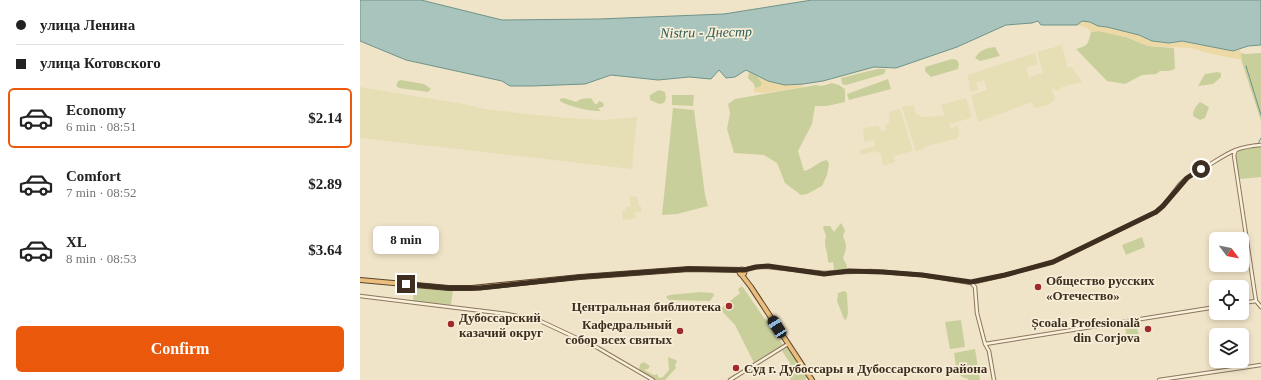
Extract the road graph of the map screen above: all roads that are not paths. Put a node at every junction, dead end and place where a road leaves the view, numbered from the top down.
1 (1261, 145) edge
2 (1236, 149) junction
3 (743, 272) junction
4 (360, 280) edge
5 (971, 282) junction
6 (360, 296) edge
7 (1256, 300) junction
8 (1249, 302) edge
9 (1261, 307) edge
10 (1209, 308) edge
11 (788, 344) junction
12 (985, 344) junction
13 (1261, 364) edge
14 (653, 380) edge
15 (730, 380) edge
16 (812, 380) edge
17 (994, 380) edge
18 (1159, 380) edge

1 - 2 street
2 - 5 street
2 - 7 street
3 - 4 highway
3 - 5 street
3 - 11 highway
5 - 12 street
6 - 14 street
7 - 8 street
7 - 9 street
10 - 12 street
11 - 15 street
11 - 16 highway
12 - 17 street
13 - 18 street

